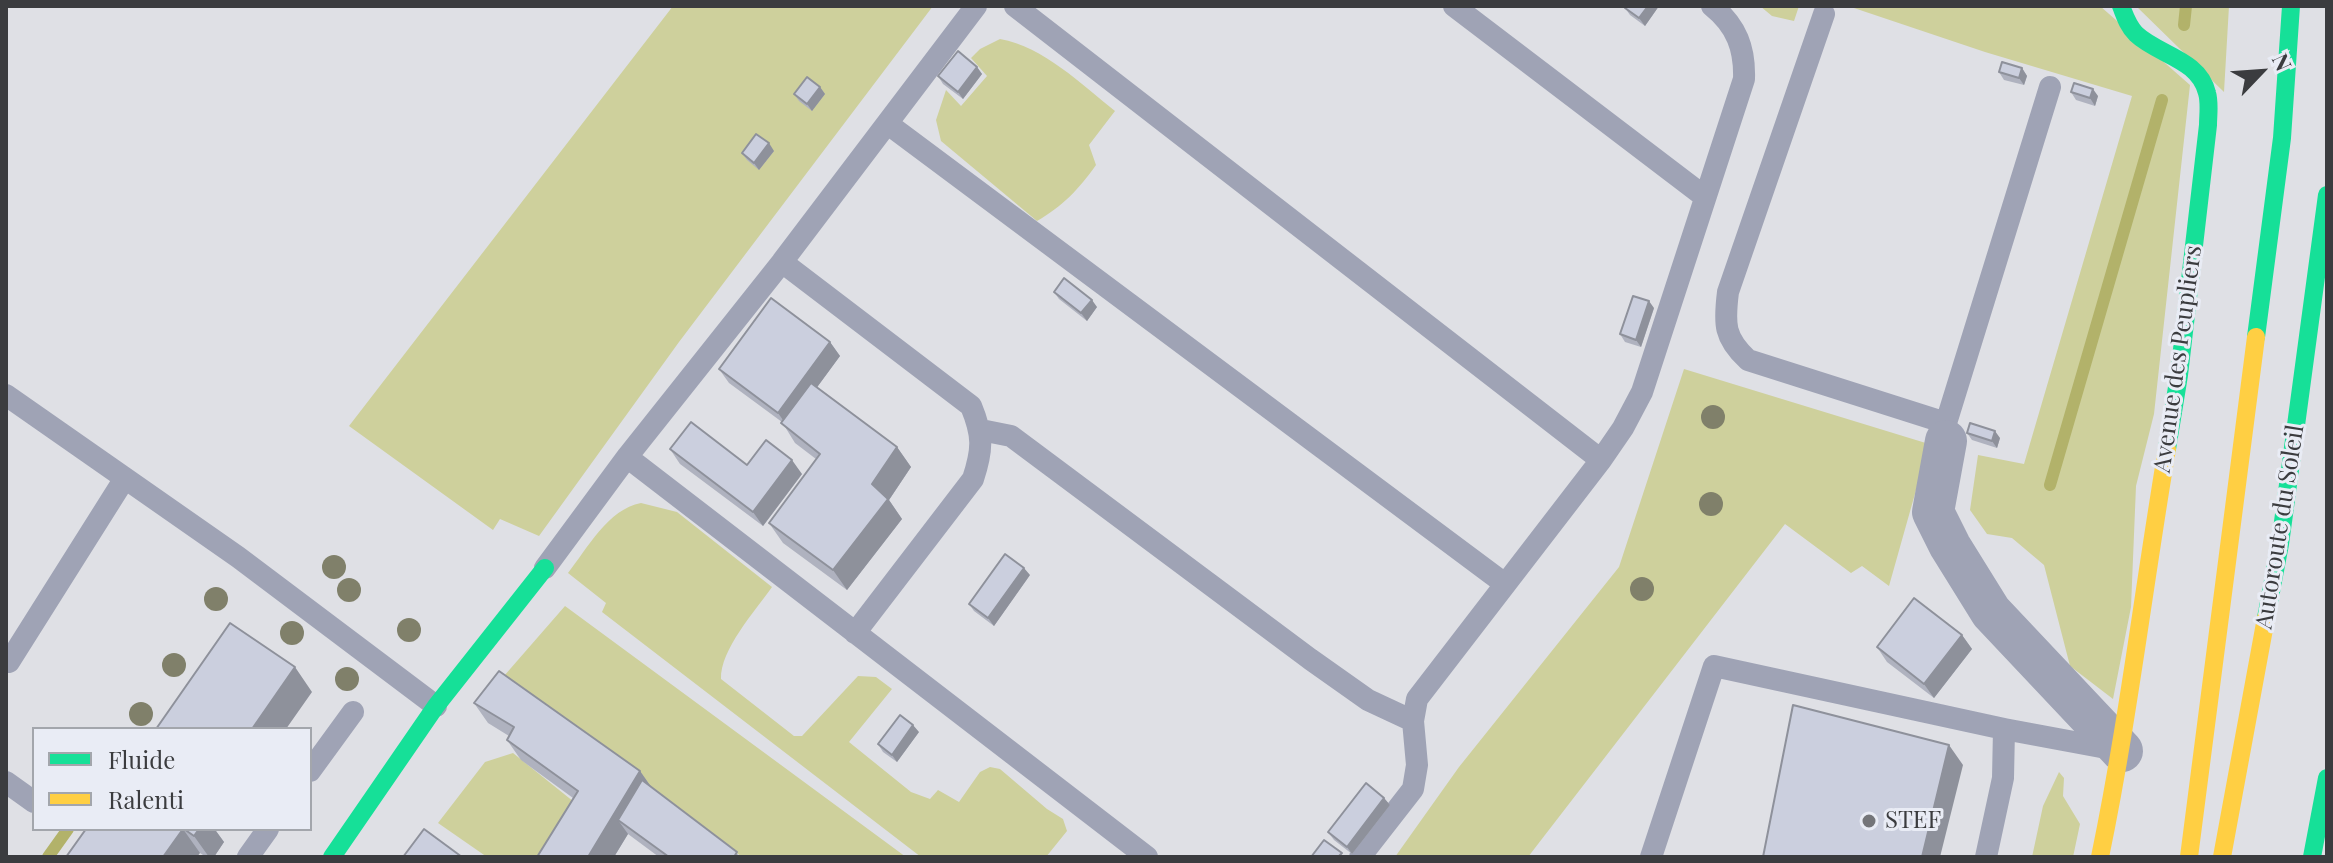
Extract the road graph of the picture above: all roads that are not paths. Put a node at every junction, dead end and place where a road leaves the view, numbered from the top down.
1 (976, 6) edge
2 (1015, 6) edge
3 (1454, 6) edge
4 (1712, 6) edge
5 (2121, 6) edge
6 (2291, 6) edge
7 (1824, 14) dead end
8 (2050, 87) dead end
9 (888, 124) junction
10 (2327, 195) edge
11 (1705, 197) junction
12 (782, 262) junction
13 (6, 395) edge
14 (981, 430) junction
15 (1946, 432) junction
16 (627, 457) junction
17 (1601, 460) junction
18 (125, 478) junction
19 (545, 568) joint
20 (1505, 584) junction
21 (855, 633) junction
22 (6, 660) edge
23 (436, 706) junction
24 (353, 712) dead end
25 (1413, 721) junction
26 (2004, 729) junction
27 (2122, 751) junction
28 (312, 768) edge
29 (2327, 778) edge
30 (6, 782) edge
31 (32, 801) edge
32 (267, 831) edge
33 (248, 857) edge
34 (332, 857) edge
35 (1147, 857) edge
36 (1360, 857) edge
37 (1651, 857) edge
38 (1986, 857) edge
39 (2100, 857) edge
40 (2189, 857) edge
41 (2222, 857) edge
42 (2312, 857) edge

1 - 9 lane
2 - 17 lane
3 - 11 lane
4 - 11 lane
5 - 27 main road, Avenue des Peupliers
6 - 40 main road
7 - 15 lane
8 - 15 lane
9 - 12 lane
9 - 20 lane
10 - 41 main road, Autoroute du Soleil
11 - 17 lane
12 - 14 lane
12 - 16 lane
13 - 18 lane
14 - 21 lane
14 - 25 lane
15 - 27 street
16 - 19 lane
16 - 21 lane
17 - 20 lane
18 - 22 lane
18 - 23 lane
19 - 23 main road
20 - 25 lane
21 - 35 lane
23 - 34 main road
24 - 28 lane
25 - 36 lane
26 - 27 lane
26 - 37 lane
26 - 38 lane
27 - 39 main road, Avenue des Peupliers
29 - 42 main road
30 - 31 lane
32 - 33 lane

